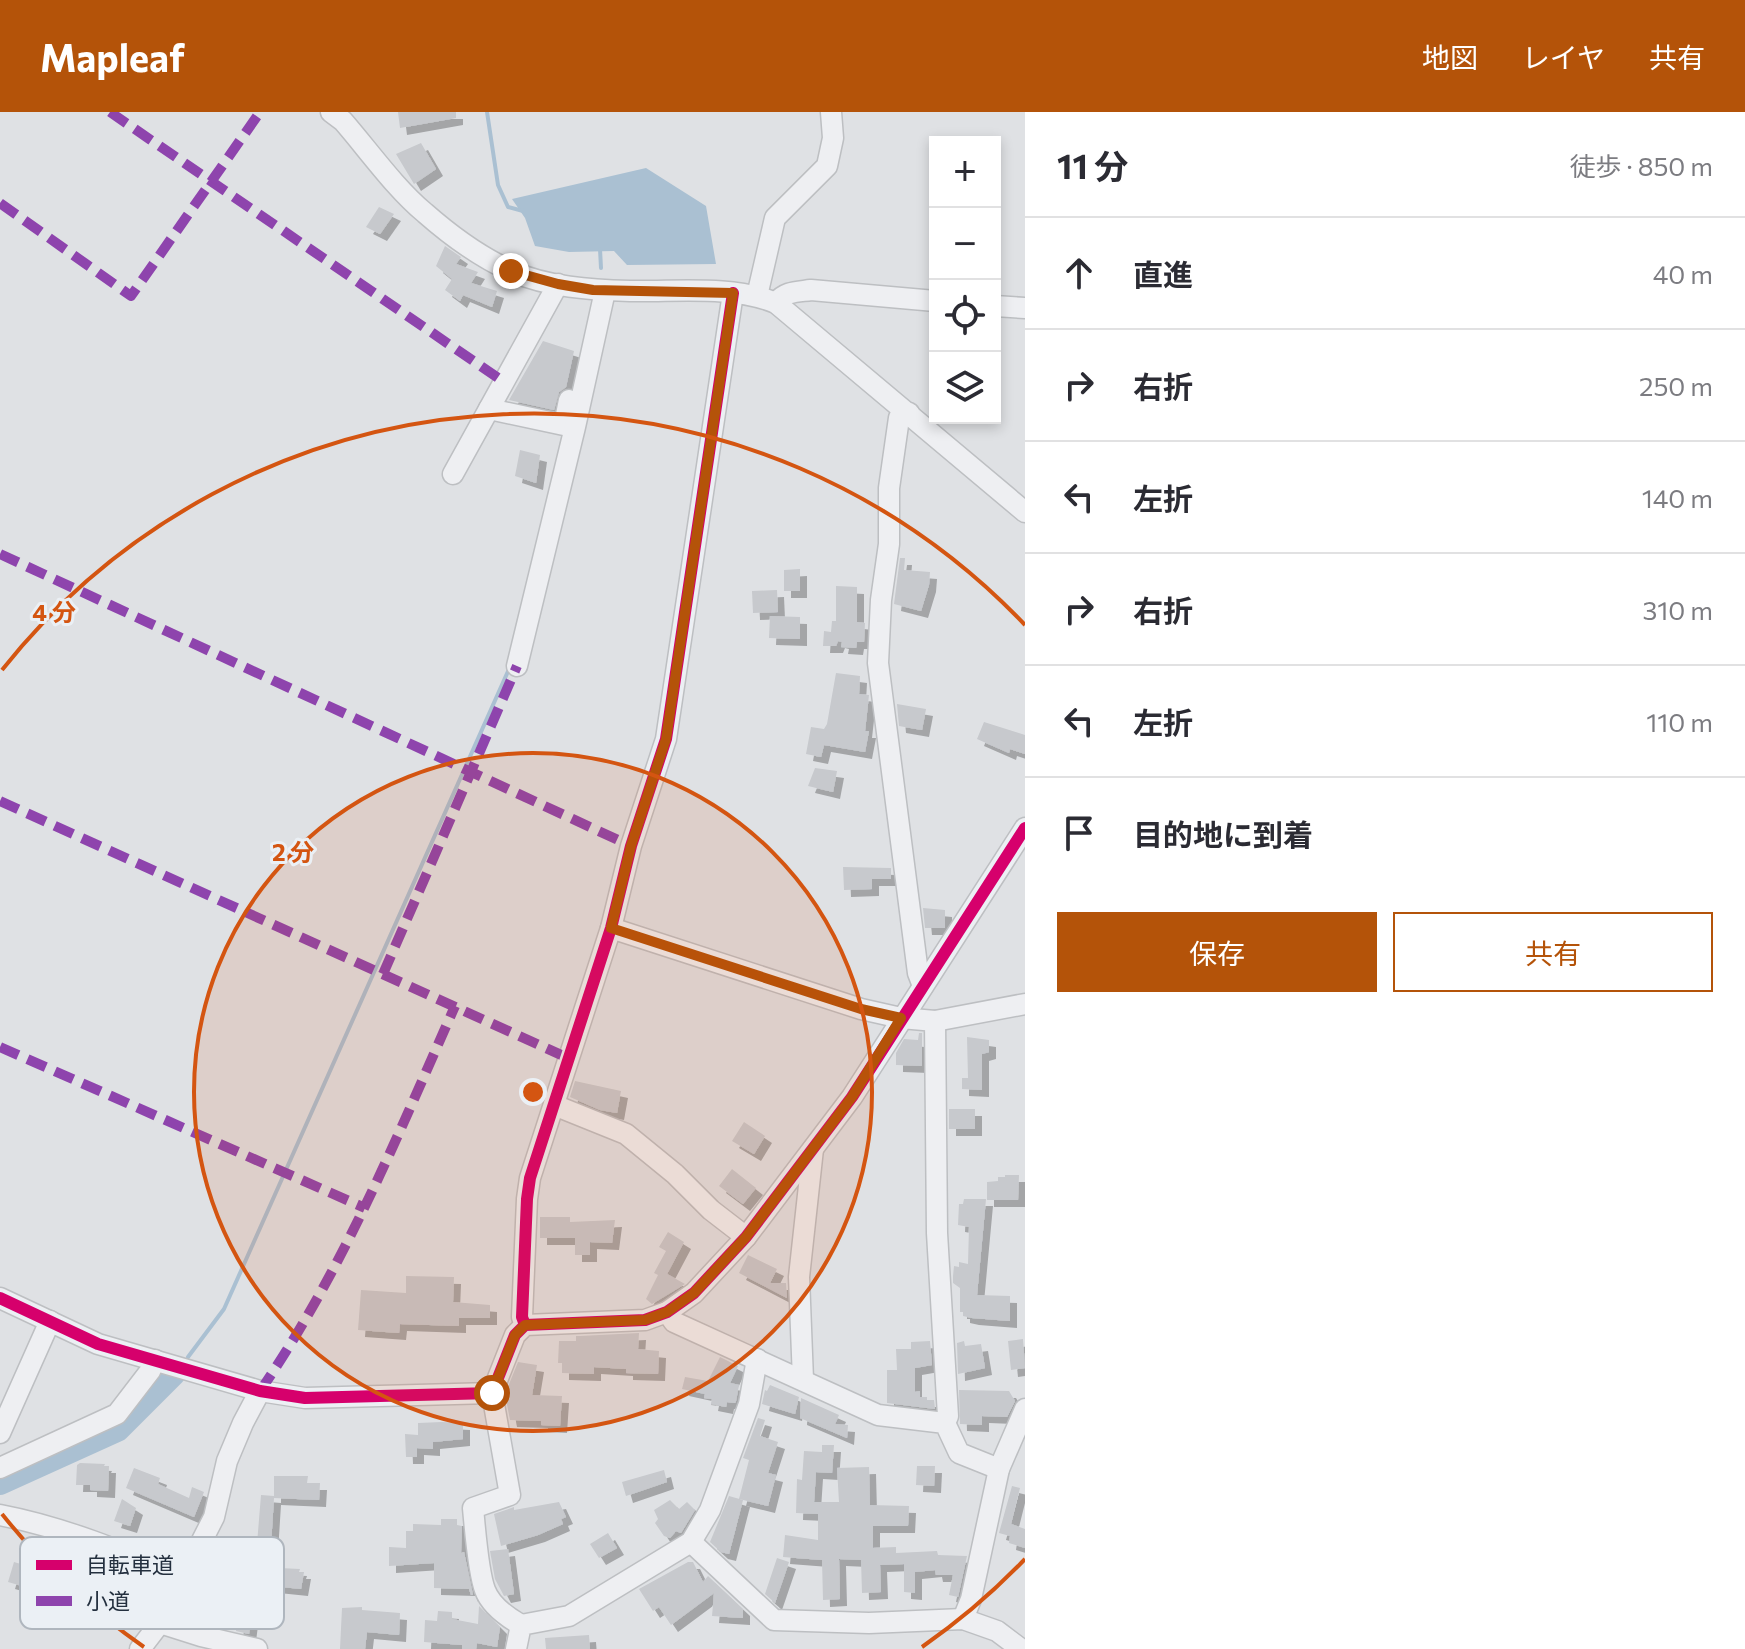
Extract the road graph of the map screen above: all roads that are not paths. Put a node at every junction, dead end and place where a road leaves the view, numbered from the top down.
1 (331, 112) edge
2 (831, 112) edge
3 (558, 284) junction
4 (599, 290) junction
5 (733, 293) junction
6 (766, 300) junction
7 (929, 300) edge
8 (1001, 306) edge
9 (1025, 308) edge
10 (489, 409) junction
11 (909, 413) junction
12 (453, 474) dead end
13 (1025, 512) edge
14 (517, 666) dead end
15 (1025, 828) edge
16 (611, 928) junction
17 (923, 986) junction
18 (1025, 1004) edge
19 (901, 1018) junction
20 (935, 1021) junction
21 (554, 1105) junction
22 (813, 1149) junction
23 (746, 1237) junction
24 (0, 1298) edge
25 (667, 1312) junction
26 (50, 1321) junction
27 (525, 1325) junction
28 (757, 1359) junction
29 (155, 1360) junction
30 (803, 1380) junction
31 (260, 1391) junction
32 (492, 1393) junction
33 (1025, 1409) edge
34 (945, 1423) junction
35 (0, 1433) edge
36 (0, 1468) edge
37 (999, 1469) junction
38 (0, 1515) edge
39 (79, 1537) edge
40 (204, 1537) edge
41 (691, 1542) junction
42 (963, 1619) junction
43 (521, 1625) junction
44 (155, 1629) edge
45 (179, 1629) edge
46 (140, 1649) edge
47 (257, 1649) edge
48 (516, 1649) edge
49 (1021, 1649) edge

1 - 3 street
2 - 6 street
3 - 4 street
3 - 10 street
4 - 5 street
4 - 10 street
4 - 14 street
5 - 6 street
5 - 16 street
6 - 7 street
6 - 11 street
8 - 9 street
10 - 12 street
11 - 13 street
11 - 17 street
15 - 17 street
16 - 19 street
16 - 21 street
17 - 19 street
18 - 20 street
19 - 20 street
19 - 22 street
20 - 34 street
21 - 23 street
21 - 27 street
22 - 23 street
22 - 30 street
23 - 25 street
24 - 26 street
25 - 27 street
25 - 28 street
26 - 29 street
26 - 35 street
27 - 32 street
28 - 30 street
28 - 41 street
29 - 31 street
29 - 36 street
30 - 34 street
31 - 32 street
31 - 40 street
32 - 43 street
33 - 37 street
34 - 37 street
37 - 42 street
38 - 39 street
41 - 42 street
41 - 43 street
42 - 49 street
43 - 48 street
44 - 46 street
45 - 47 street

